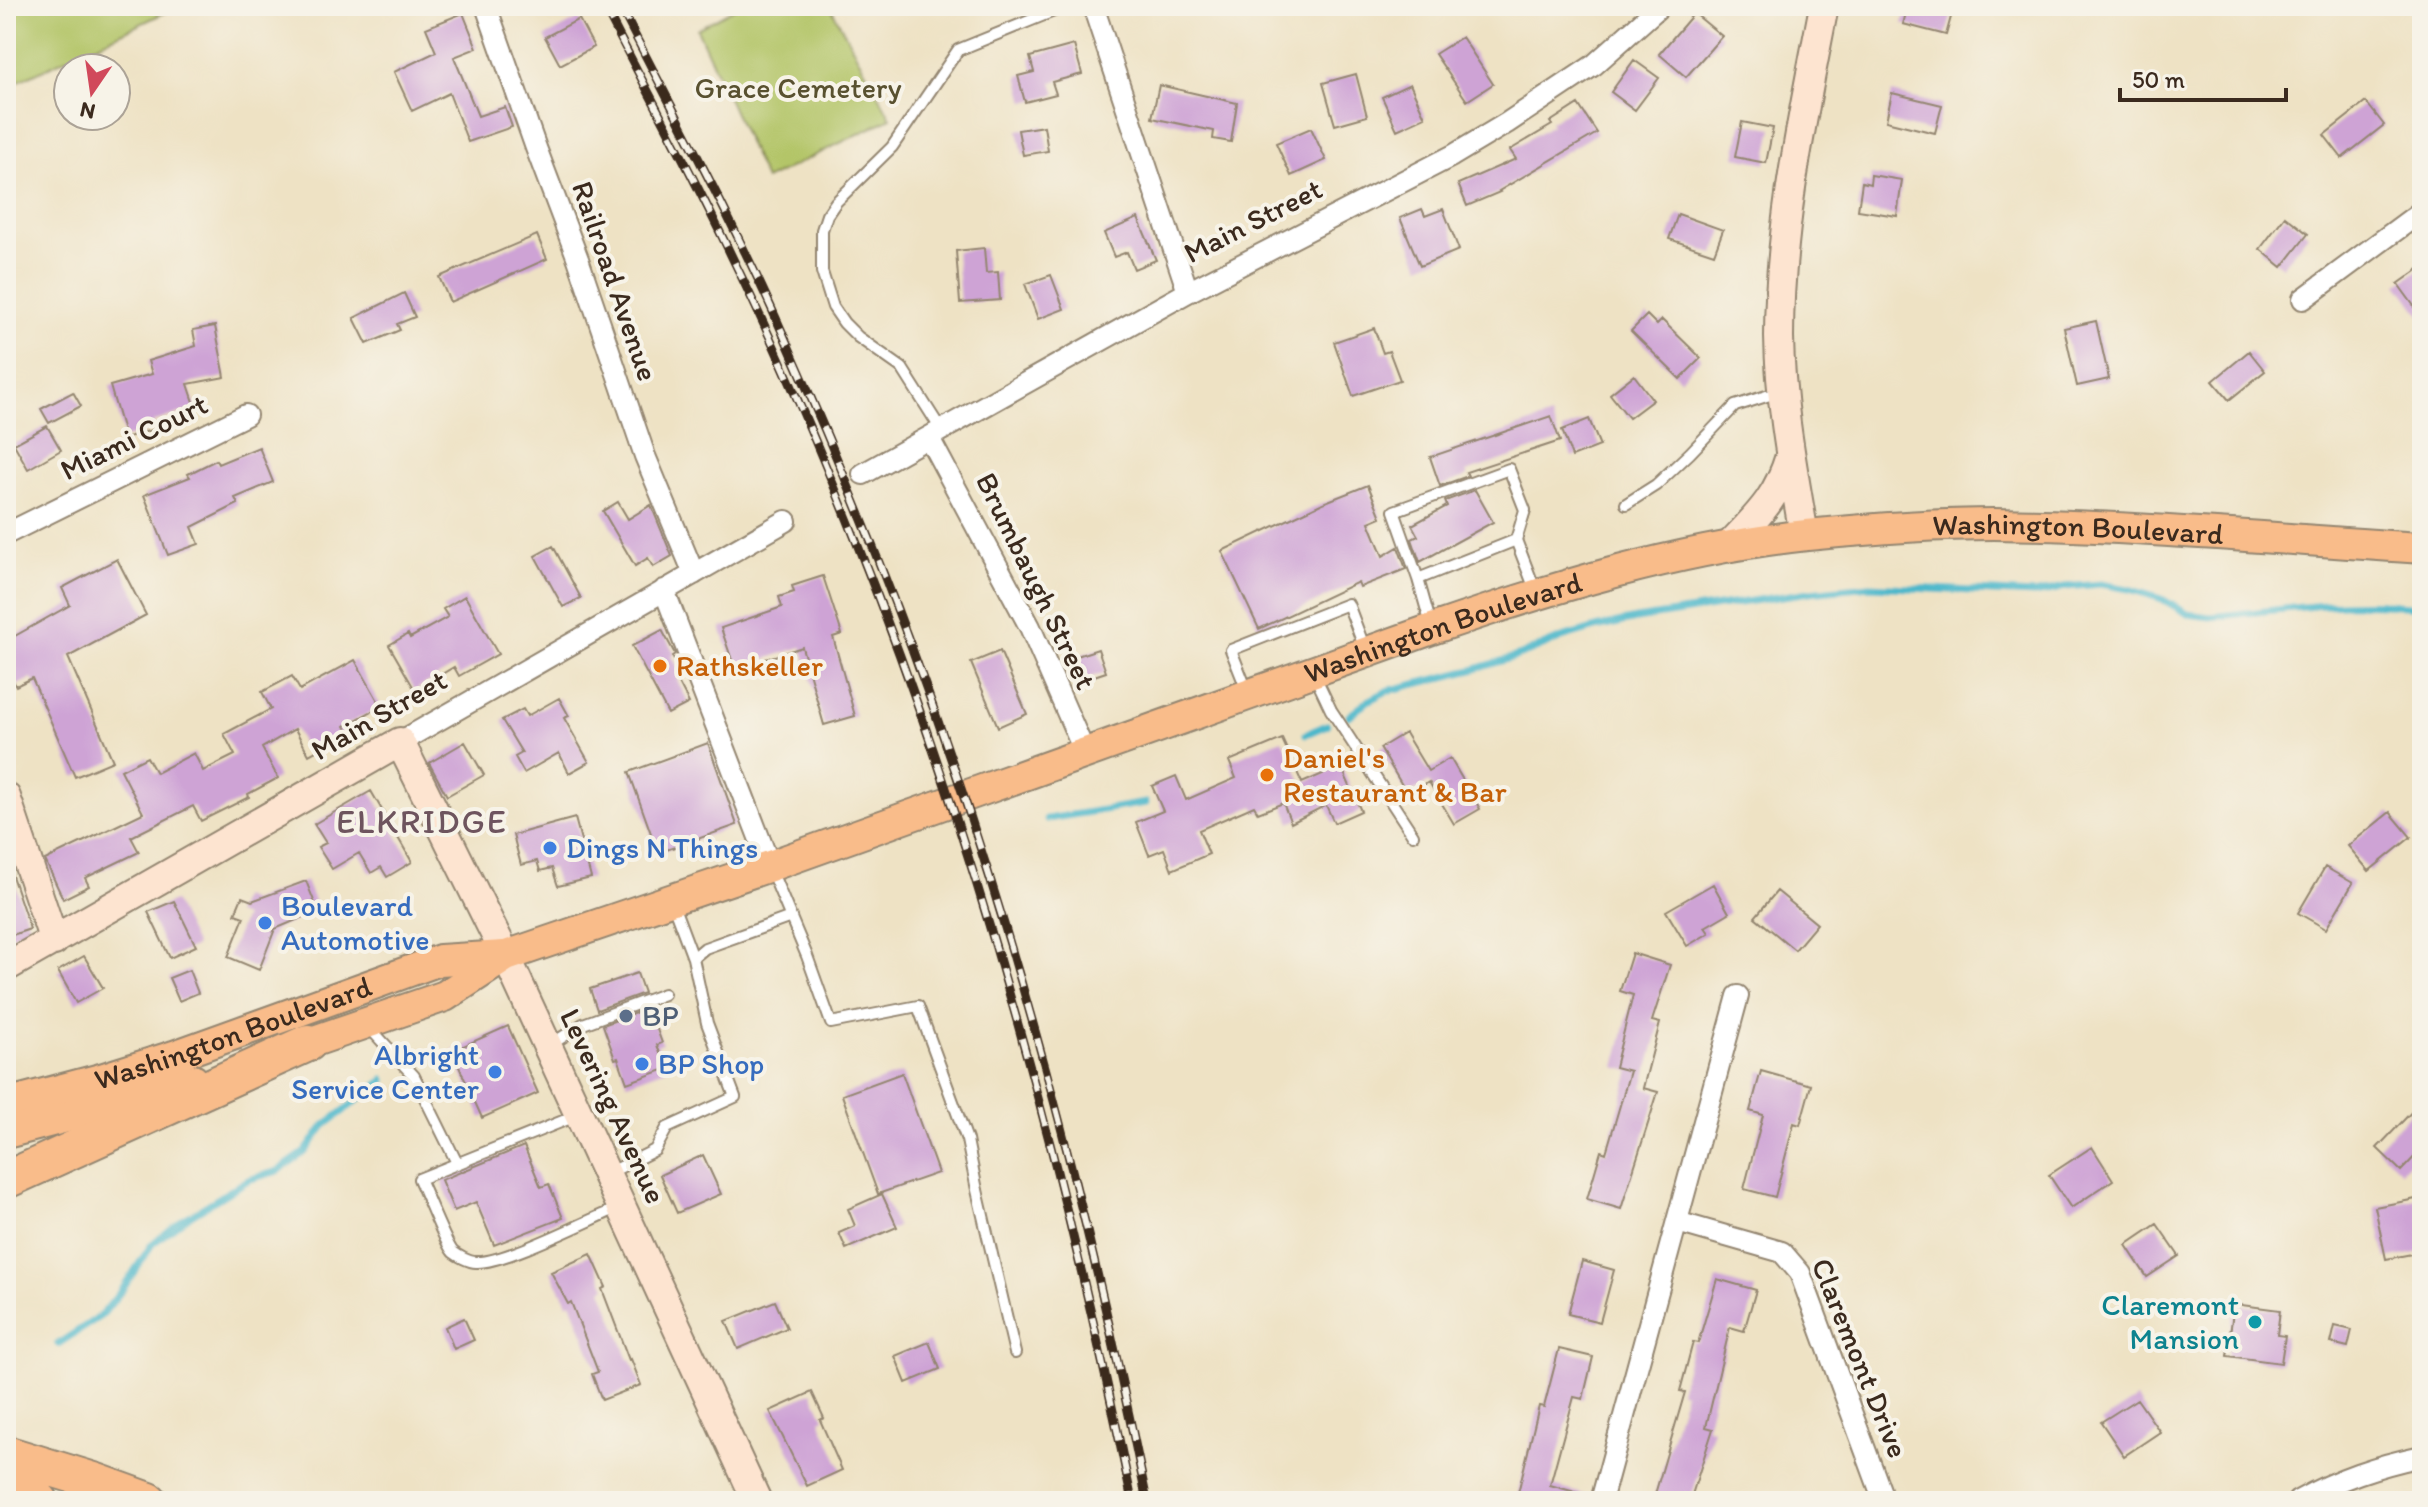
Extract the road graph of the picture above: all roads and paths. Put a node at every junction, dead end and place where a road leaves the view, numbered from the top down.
1 (486, 6) edge
2 (1066, 6) edge
3 (1093, 6) edge
4 (1660, 6) edge
5 (1824, 6) edge
6 (2422, 211) edge
7 (1188, 292) junction
8 (2303, 299) dead end
9 (1783, 391) junction
10 (246, 415) dead end
11 (936, 435) junction
12 (1791, 455) junction
13 (863, 474) dead end
14 (1626, 504) dead end
15 (786, 521) dead end
16 (6, 534) edge
17 (1804, 535) junction
18 (1516, 540) junction
19 (1728, 547) junction
20 (2422, 548) edge
21 (694, 574) junction
22 (1418, 579) junction
23 (664, 590) junction
24 (1536, 594) junction
25 (1432, 629) junction
26 (1367, 653) junction
27 (1313, 672) junction
28 (1249, 695) junction
29 (400, 742) junction
30 (1085, 753) junction
31 (6, 797) edge
32 (1413, 835) dead end
33 (770, 866) junction
34 (671, 900) junction
35 (791, 917) junction
36 (54, 941) junction
37 (506, 956) junction
38 (693, 958) junction
39 (6, 967) edge
40 (664, 994) dead end
41 (1738, 996) dead end
42 (366, 1024) junction
43 (308, 1043) junction
44 (548, 1046) junction
45 (6, 1104) edge
46 (579, 1114) junction
47 (6, 1133) edge
48 (457, 1163) junction
49 (607, 1174) junction
50 (6, 1180) edge
51 (622, 1206) junction
52 (1677, 1222) junction
53 (1015, 1353) dead end
54 (6, 1454) edge
55 (2422, 1456) edge
56 (6, 1491) edge
57 (40, 1501) edge
58 (149, 1501) edge
59 (757, 1501) edge
60 (1601, 1501) edge
61 (1884, 1501) edge
62 (2298, 1501) edge

1 - 21 street, Railroad Avenue
2 - 11 lane
3 - 7 street
4 - 7 street, Main Street
5 - 9 street
6 - 8 street
7 - 11 street, Main Street
9 - 12 street
9 - 14 lane
10 - 16 street, Miami Court
11 - 13 street, Main Street
11 - 30 street, Brumbaugh Street
12 - 17 street
12 - 19 street
15 - 21 street, Main Street
17 - 19 main road, Washington Boulevard
17 - 20 main road, Washington Boulevard
18 - 22 lane
18 - 22 lane
18 - 24 lane
19 - 24 main road, Washington Boulevard
21 - 23 street, Main Street
22 - 25 lane
23 - 29 street, Main Street
23 - 33 street
24 - 25 main road, Washington Boulevard
25 - 26 main road, Washington Boulevard
26 - 27 main road, Washington Boulevard
26 - 28 lane
27 - 28 main road, Washington Boulevard
27 - 32 lane
28 - 30 main road, Washington Boulevard
29 - 36 street, Main Street
29 - 37 street, Levering Avenue
30 - 33 main road, Washington Boulevard
31 - 36 street
33 - 34 main road, Washington Boulevard
33 - 35 lane
34 - 37 main road, Washington Boulevard
34 - 38 lane
35 - 38 lane
35 - 53 lane
36 - 39 street, Main Street
37 - 42 main road, Washington Boulevard
37 - 44 street, Levering Avenue
37 - 45 main road, Washington Boulevard
38 - 49 lane
40 - 44 lane
41 - 52 street
42 - 43 main road, Washington Boulevard
42 - 48 lane
43 - 47 main road, Washington Boulevard
43 - 50 highway
44 - 46 street, Levering Avenue
46 - 48 lane
46 - 49 street, Levering Avenue
48 - 51 lane
49 - 51 street, Levering Avenue
51 - 59 street, Levering Avenue
52 - 60 street
52 - 61 street, Claremont Drive
54 - 58 highway
55 - 62 street
56 - 57 highway

